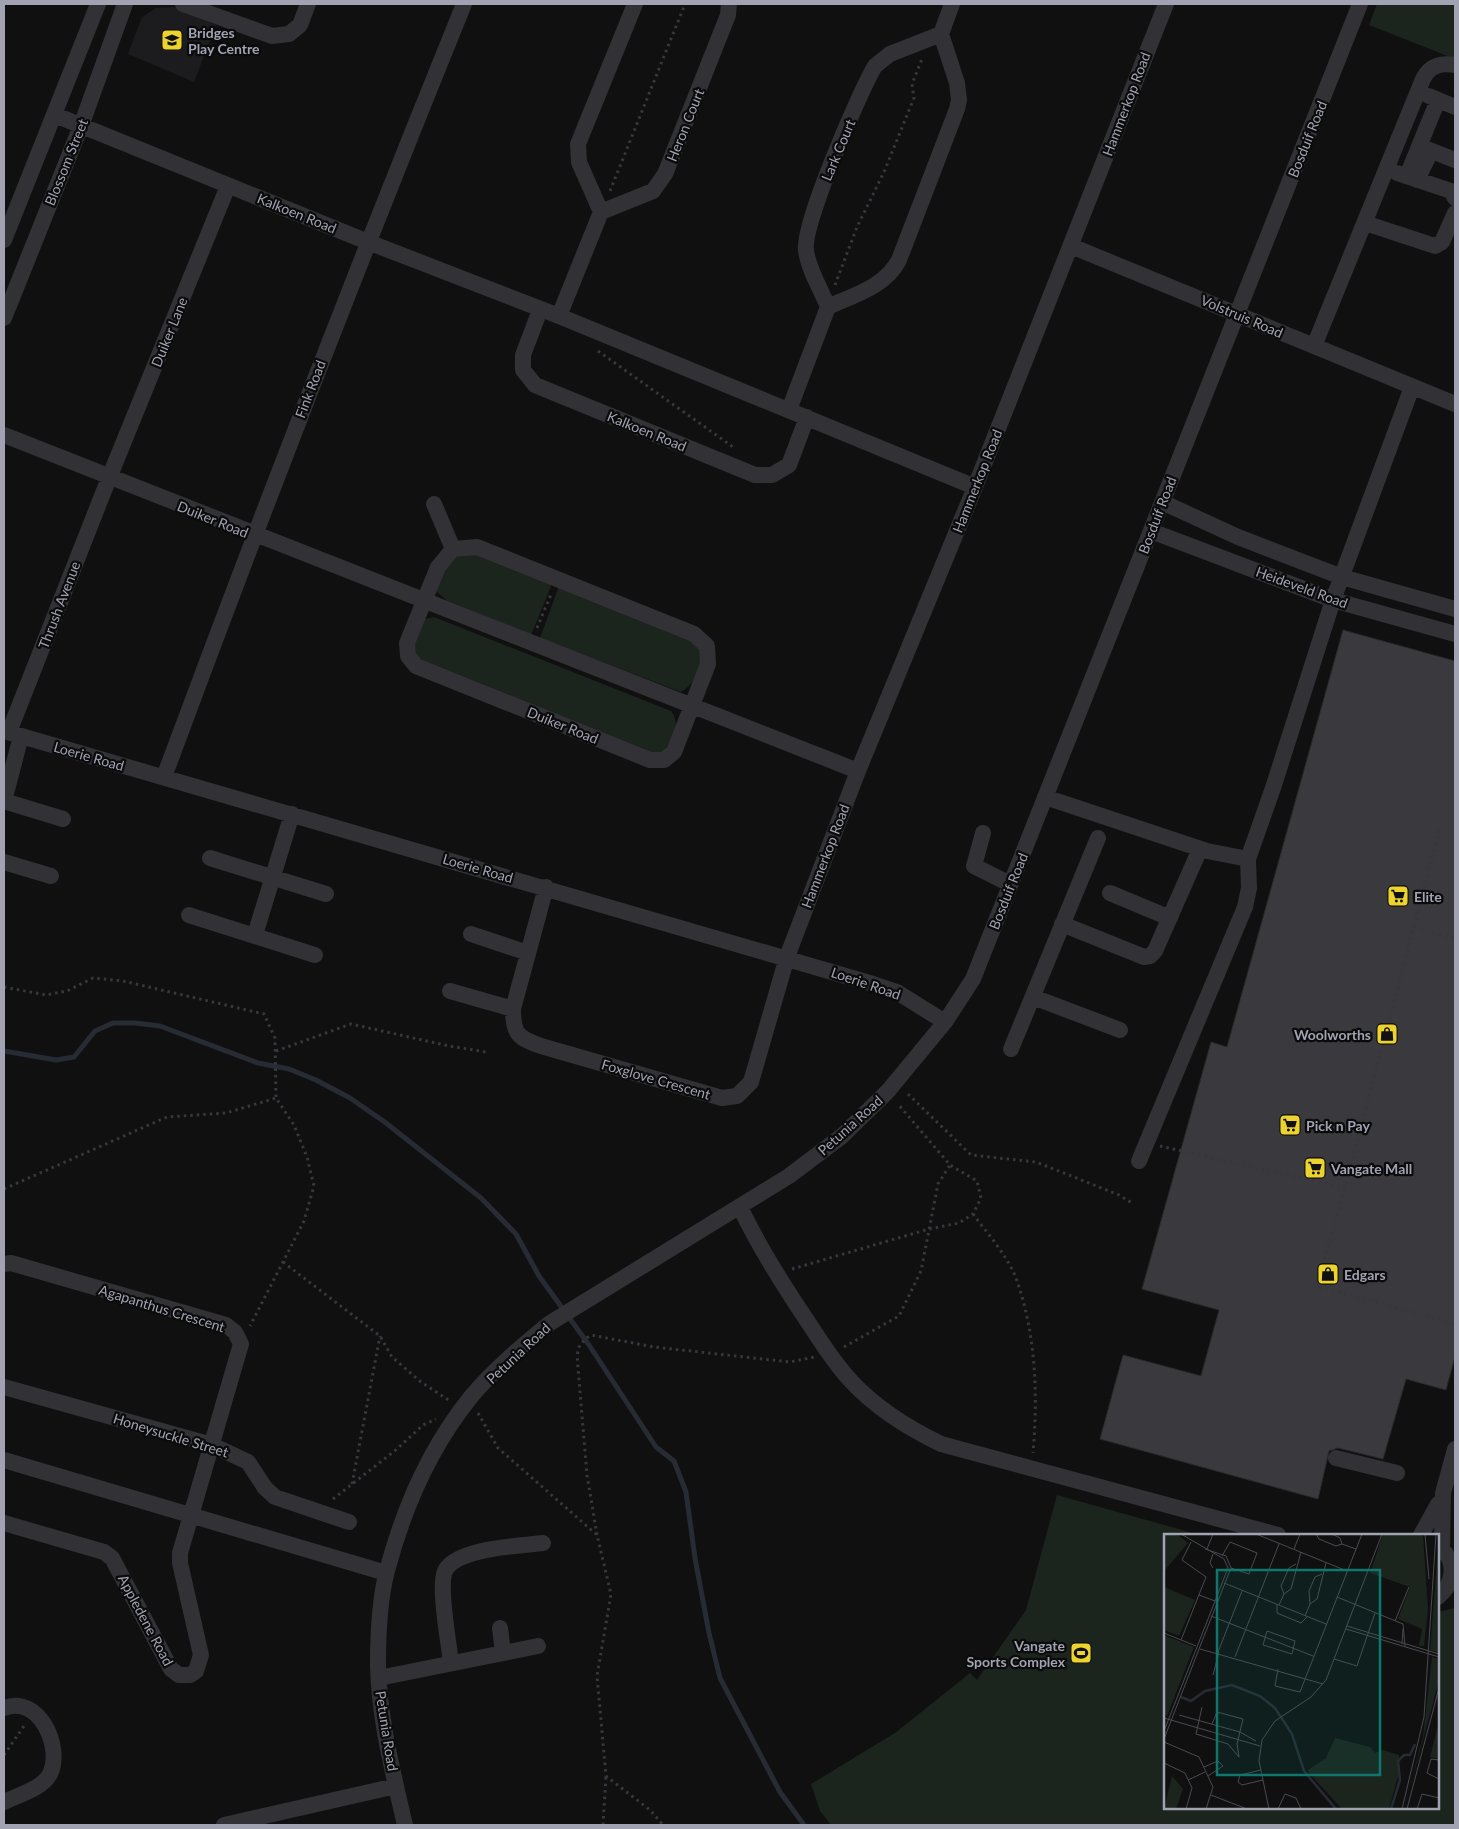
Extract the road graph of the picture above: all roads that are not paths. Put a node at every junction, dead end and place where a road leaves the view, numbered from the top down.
1 (98, 4) edge
2 (125, 4) edge
3 (183, 4) edge
4 (308, 4) edge
5 (464, 4) edge
6 (635, 4) edge
7 (729, 4) edge
8 (952, 4) edge
9 (1360, 4) edge
10 (1160, 5) edge
11 (88, 32) junction
12 (941, 34) junction
13 (113, 40) junction
14 (1455, 65) edge
15 (1418, 90) junction
16 (1438, 100) junction
17 (1455, 107) edge
18 (55, 115) junction
19 (81, 126) junction
20 (1425, 149) junction
21 (1455, 160) edge
22 (228, 186) junction
23 (1455, 198) edge
24 (601, 212) junction
25 (1455, 213) edge
26 (1365, 223) junction
27 (4, 240) edge
28 (368, 242) junction
29 (1071, 246) junction
30 (828, 307) junction
31 (540, 310) junction
32 (1237, 313) junction
33 (559, 316) junction
34 (4, 318) edge
35 (1314, 346) junction
36 (1412, 387) junction
37 (1455, 404) edge
38 (788, 410) junction
39 (807, 417) junction
40 (4, 435) edge
41 (109, 478) junction
42 (975, 486) junction
43 (1162, 502) junction
44 (434, 504) dead end
45 (1151, 531) junction
46 (254, 535) junction
47 (453, 549) junction
48 (1342, 577) junction
49 (424, 600) junction
50 (1333, 600) junction
51 (1455, 609) edge
52 (1455, 634) edge
53 (693, 708) junction
54 (11, 733) edge
55 (858, 771) junction
56 (164, 777) junction
57 (1045, 797) junction
58 (4, 801) edge
59 (292, 814) junction
60 (64, 819) dead end
61 (984, 833) dead end
62 (1098, 838) dead end
63 (1200, 849) junction
64 (210, 858) dead end
65 (1248, 859) junction
66 (4, 862) edge
67 (51, 876) dead end
68 (273, 878) junction
69 (1010, 884) junction
70 (546, 887) junction
71 (1110, 893) dead end
72 (326, 894) dead end
73 (189, 915) dead end
74 (1170, 918) junction
75 (1062, 924) junction
76 (471, 934) dead end
77 (255, 935) junction
78 (528, 953) junction
79 (315, 955) dead end
80 (787, 958) junction
81 (450, 991) dead end
82 (1033, 997) junction
83 (513, 1009) junction
84 (945, 1022) junction
85 (1120, 1030) dead end
86 (1011, 1049) dead end
87 (1139, 1161) dead end
88 (740, 1207) junction
89 (4, 1264) edge
90 (4, 1386) edge
91 (212, 1445) junction
92 (1455, 1449) edge
93 (1336, 1458) dead end
94 (4, 1460) edge
95 (1397, 1473) dead end
96 (1444, 1493) junction
97 (192, 1515) junction
98 (349, 1522) dead end
99 (4, 1523) edge
100 (1274, 1534) edge
101 (1422, 1534) edge
102 (543, 1543) dead end
103 (1446, 1554) edge
104 (386, 1573) junction
105 (1439, 1596) edge
106 (1455, 1596) edge
107 (1439, 1597) edge
108 (500, 1628) dead end
109 (538, 1646) dead end
110 (503, 1653) junction
111 (451, 1663) junction
112 (379, 1678) junction
113 (4, 1708) edge
114 (396, 1786) junction
115 (4, 1802) edge
116 (268, 1821) edge
117 (224, 1825) edge
118 (405, 1825) edge

1 - 11 street, Blossom Street
2 - 13 street, Blossom Street
3 - 4 street
5 - 28 street, Fink Road
6 - 24 street
7 - 24 street, Heron Court
8 - 12 street
9 - 32 street, Bosduif Road
10 - 29 street, Hammerkop Road
11 - 13 street
11 - 18 street, Blossom Street
12 - 30 street
12 - 30 street, Lark Court
13 - 19 street, Blossom Street
14 - 15 street
15 - 16 street
15 - 26 street
16 - 17 street
16 - 20 street
18 - 19 street, Kalkoen Road
18 - 27 street, Blossom Street
19 - 22 street, Kalkoen Road
19 - 34 street, Blossom Street
20 - 21 street
20 - 23 street
22 - 28 street, Kalkoen Road
22 - 41 street, Duiker Lane
24 - 33 street
25 - 26 street
26 - 35 street
28 - 31 street, Kalkoen Road
28 - 46 street, Fink Road
29 - 32 street, Volstruis Road
29 - 42 street, Hammerkop Road
30 - 38 street
31 - 33 street, Kalkoen Road
31 - 39 street, Kalkoen Road
32 - 35 street, Volstruis Road
32 - 43 street, Bosduif Road
33 - 38 street, Kalkoen Road
35 - 36 street, Volstruis Road
36 - 37 street, Volstruis Road
36 - 48 street
38 - 39 street, Kalkoen Road
39 - 42 street, Kalkoen Road
40 - 41 street, Duiker Road
41 - 46 street, Duiker Road
41 - 54 street, Thrush Avenue
42 - 55 street, Hammerkop Road
43 - 45 street, Bosduif Road
43 - 48 street, Heideveld Road
44 - 47 street
45 - 50 street, Heideveld Road
45 - 57 street, Bosduif Road
46 - 49 street, Duiker Road
46 - 56 street, Fink Road
47 - 49 street, Duiker Road
47 - 53 street, Duiker Road
48 - 50 street
48 - 51 street, Heideveld Road
49 - 53 street, Duiker Road
49 - 53 street, Duiker Road
50 - 52 street, Heideveld Road
50 - 65 street
53 - 55 street, Duiker Road
54 - 56 street, Loerie Road
54 - 58 street, Thrush Avenue
55 - 80 street, Hammerkop Road
56 - 59 street, Loerie Road
57 - 63 street
57 - 69 street, Bosduif Road
58 - 60 street
59 - 68 street
59 - 70 street, Loerie Road
61 - 69 street
62 - 75 street
63 - 65 street
63 - 74 street
64 - 68 street
65 - 87 street
66 - 67 street
68 - 72 street
68 - 77 street
69 - 84 street, Bosduif Road
70 - 78 street, Foxglove Crescent
70 - 80 street, Loerie Road
71 - 74 street
73 - 77 street
74 - 75 street
75 - 82 street
76 - 78 street
77 - 79 street
78 - 83 street, Foxglove Crescent
80 - 83 street, Foxglove Crescent
80 - 84 street, Loerie Road
81 - 83 street
82 - 85 street
82 - 86 street
84 - 88 street, Petunia Road
88 - 100 street
88 - 104 street, Petunia Road
89 - 91 street, Agapanthus Crescent
90 - 91 street, Honeysuckle Street
91 - 97 street, Agapanthus Crescent
91 - 98 street, Honeysuckle Street
92 - 96 street
93 - 95 street
94 - 97 street
96 - 101 street
96 - 103 street
97 - 99 street, Appledene Road
97 - 104 street
102 - 111 street
103 - 105 street
104 - 112 street, Petunia Road
106 - 107 street
108 - 110 street
109 - 110 street
110 - 111 street
111 - 112 street
112 - 114 street, Petunia Road
113 - 115 street
114 - 116 street
114 - 118 street, Petunia Road
116 - 117 street

